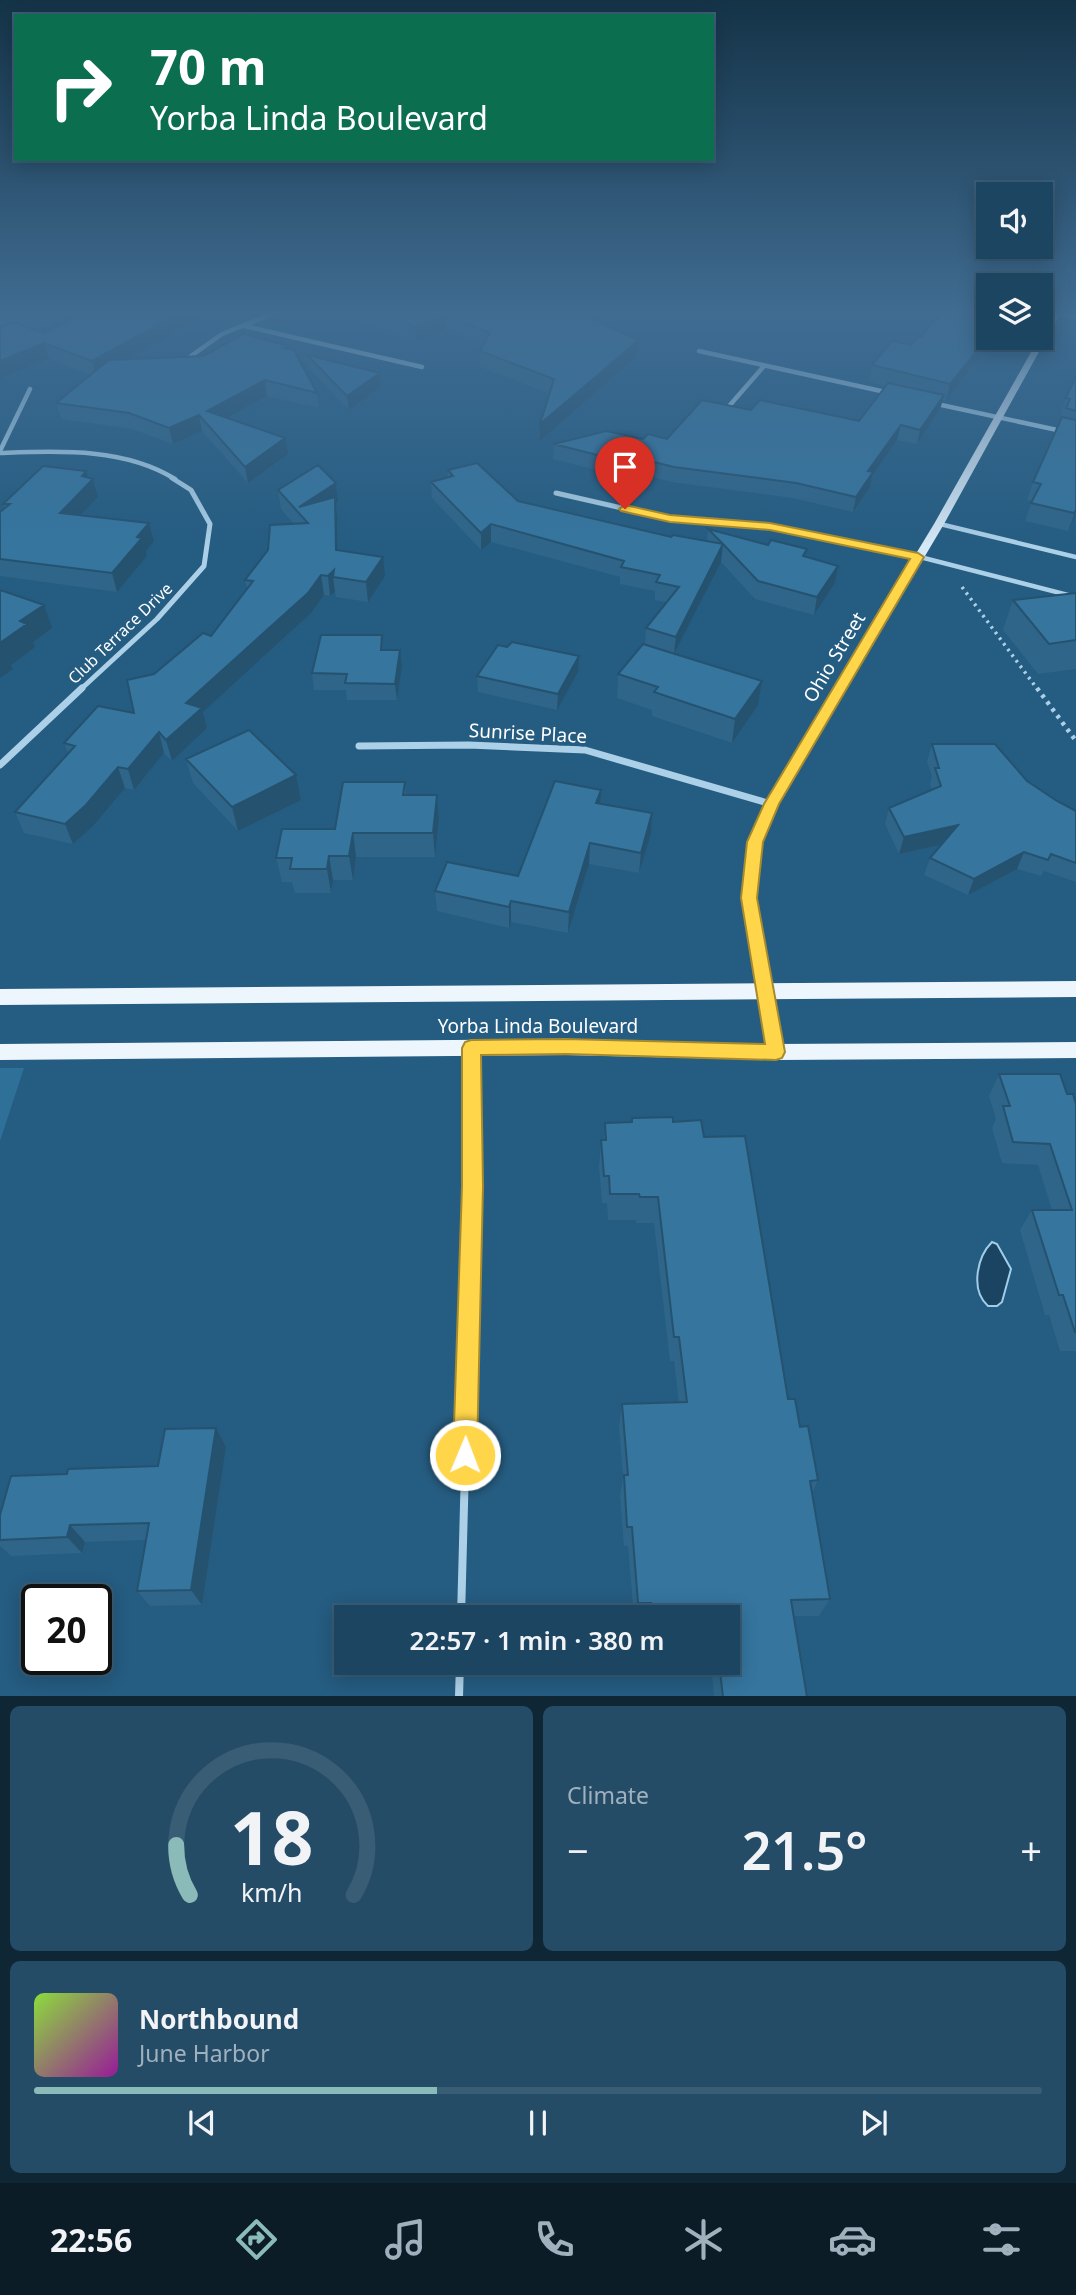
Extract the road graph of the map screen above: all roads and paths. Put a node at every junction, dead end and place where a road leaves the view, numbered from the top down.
1 (30, 389) dead end
2 (744, 389) edge
3 (871, 389) edge
4 (1013, 389) edge
5 (894, 394) edge
6 (919, 400) edge
7 (730, 405) edge
8 (997, 417) junction
9 (1076, 434) edge
10 (0, 452) edge
11 (556, 493) dead end
12 (939, 524) junction
13 (918, 557) junction
14 (1076, 557) edge
15 (942, 563) junction
16 (1076, 597) edge
17 (1076, 741) edge
18 (359, 746) dead end
19 (0, 765) edge
20 (771, 804) junction
21 (1076, 989) edge
22 (765, 990) junction
23 (0, 997) edge
24 (471, 1048) junction
25 (1076, 1051) edge
26 (0, 1052) edge
27 (776, 1052) junction
28 (461, 1605) edge
29 (460, 1675) edge
30 (459, 1696) edge

1 - 10 street
2 - 7 street
3 - 5 street
4 - 8 street, Ohio Street
6 - 8 street
8 - 9 street
8 - 12 street, Ohio Street
10 - 19 street, Club Terrace Drive
11 - 13 street
12 - 13 street, Ohio Street
12 - 14 lane
13 - 15 lane
13 - 20 street, Ohio Street
15 - 16 lane
15 - 17 path
18 - 20 street, Sunrise Place
20 - 22 street, Ohio Street
21 - 22 main road, Yorba Linda Boulevard
22 - 23 main road, Yorba Linda Boulevard
22 - 27 street, Ohio Street
24 - 26 main road, Yorba Linda Boulevard
24 - 27 main road, Yorba Linda Boulevard
24 - 28 lane
25 - 27 main road, Yorba Linda Boulevard
29 - 30 lane

